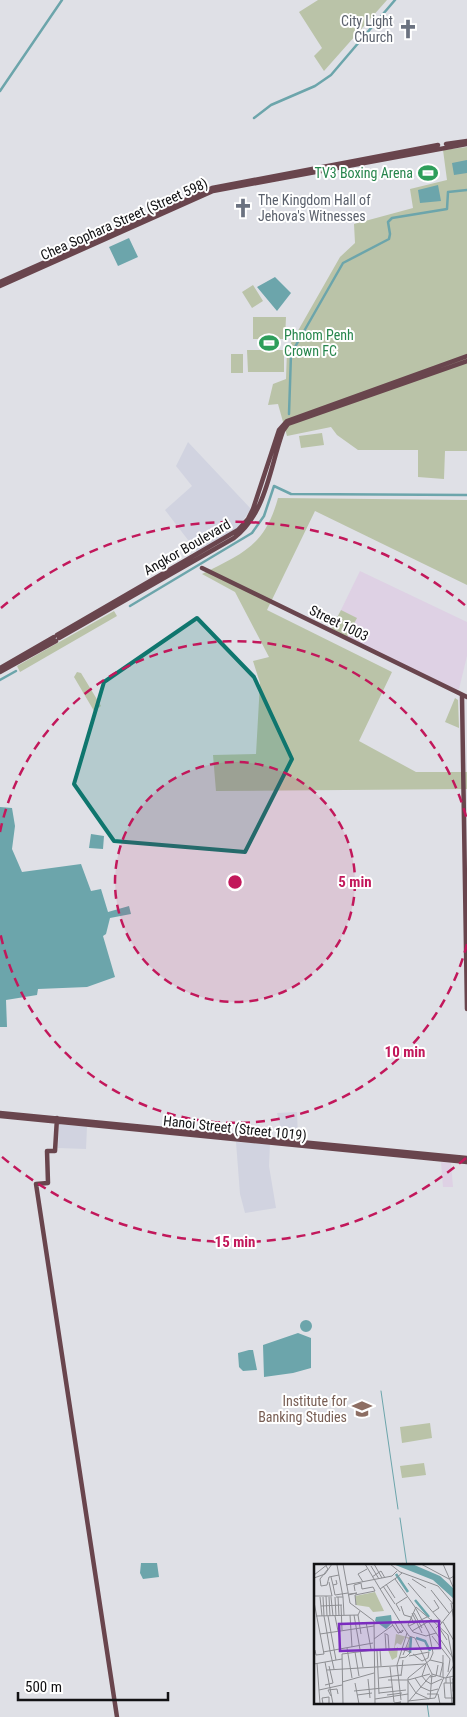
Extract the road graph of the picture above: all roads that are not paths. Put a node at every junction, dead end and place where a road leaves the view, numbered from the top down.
1 (467, 143) edge
2 (0, 284) edge
3 (467, 356) edge
4 (467, 361) edge
5 (296, 418) junction
6 (202, 568) dead end
7 (24, 656) junction
8 (0, 668) edge
9 (0, 672) edge
10 (464, 696) edge
11 (467, 1009) edge
12 (0, 1114) edge
13 (57, 1120) junction
14 (467, 1160) edge
15 (117, 1717) edge

1 - 2 main road, Chea Sophara Street (Street 598)
3 - 5 main road, Angkor Boulevard
4 - 5 main road, Angkor Boulevard
5 - 7 main road, Angkor Boulevard
6 - 10 main road, Street 1003
7 - 8 main road
7 - 9 main road
10 - 11 main road
12 - 13 main road, Hanoi Street (Street 1019)
13 - 14 main road, Hanoi Street (Street 1019)
13 - 15 main road

